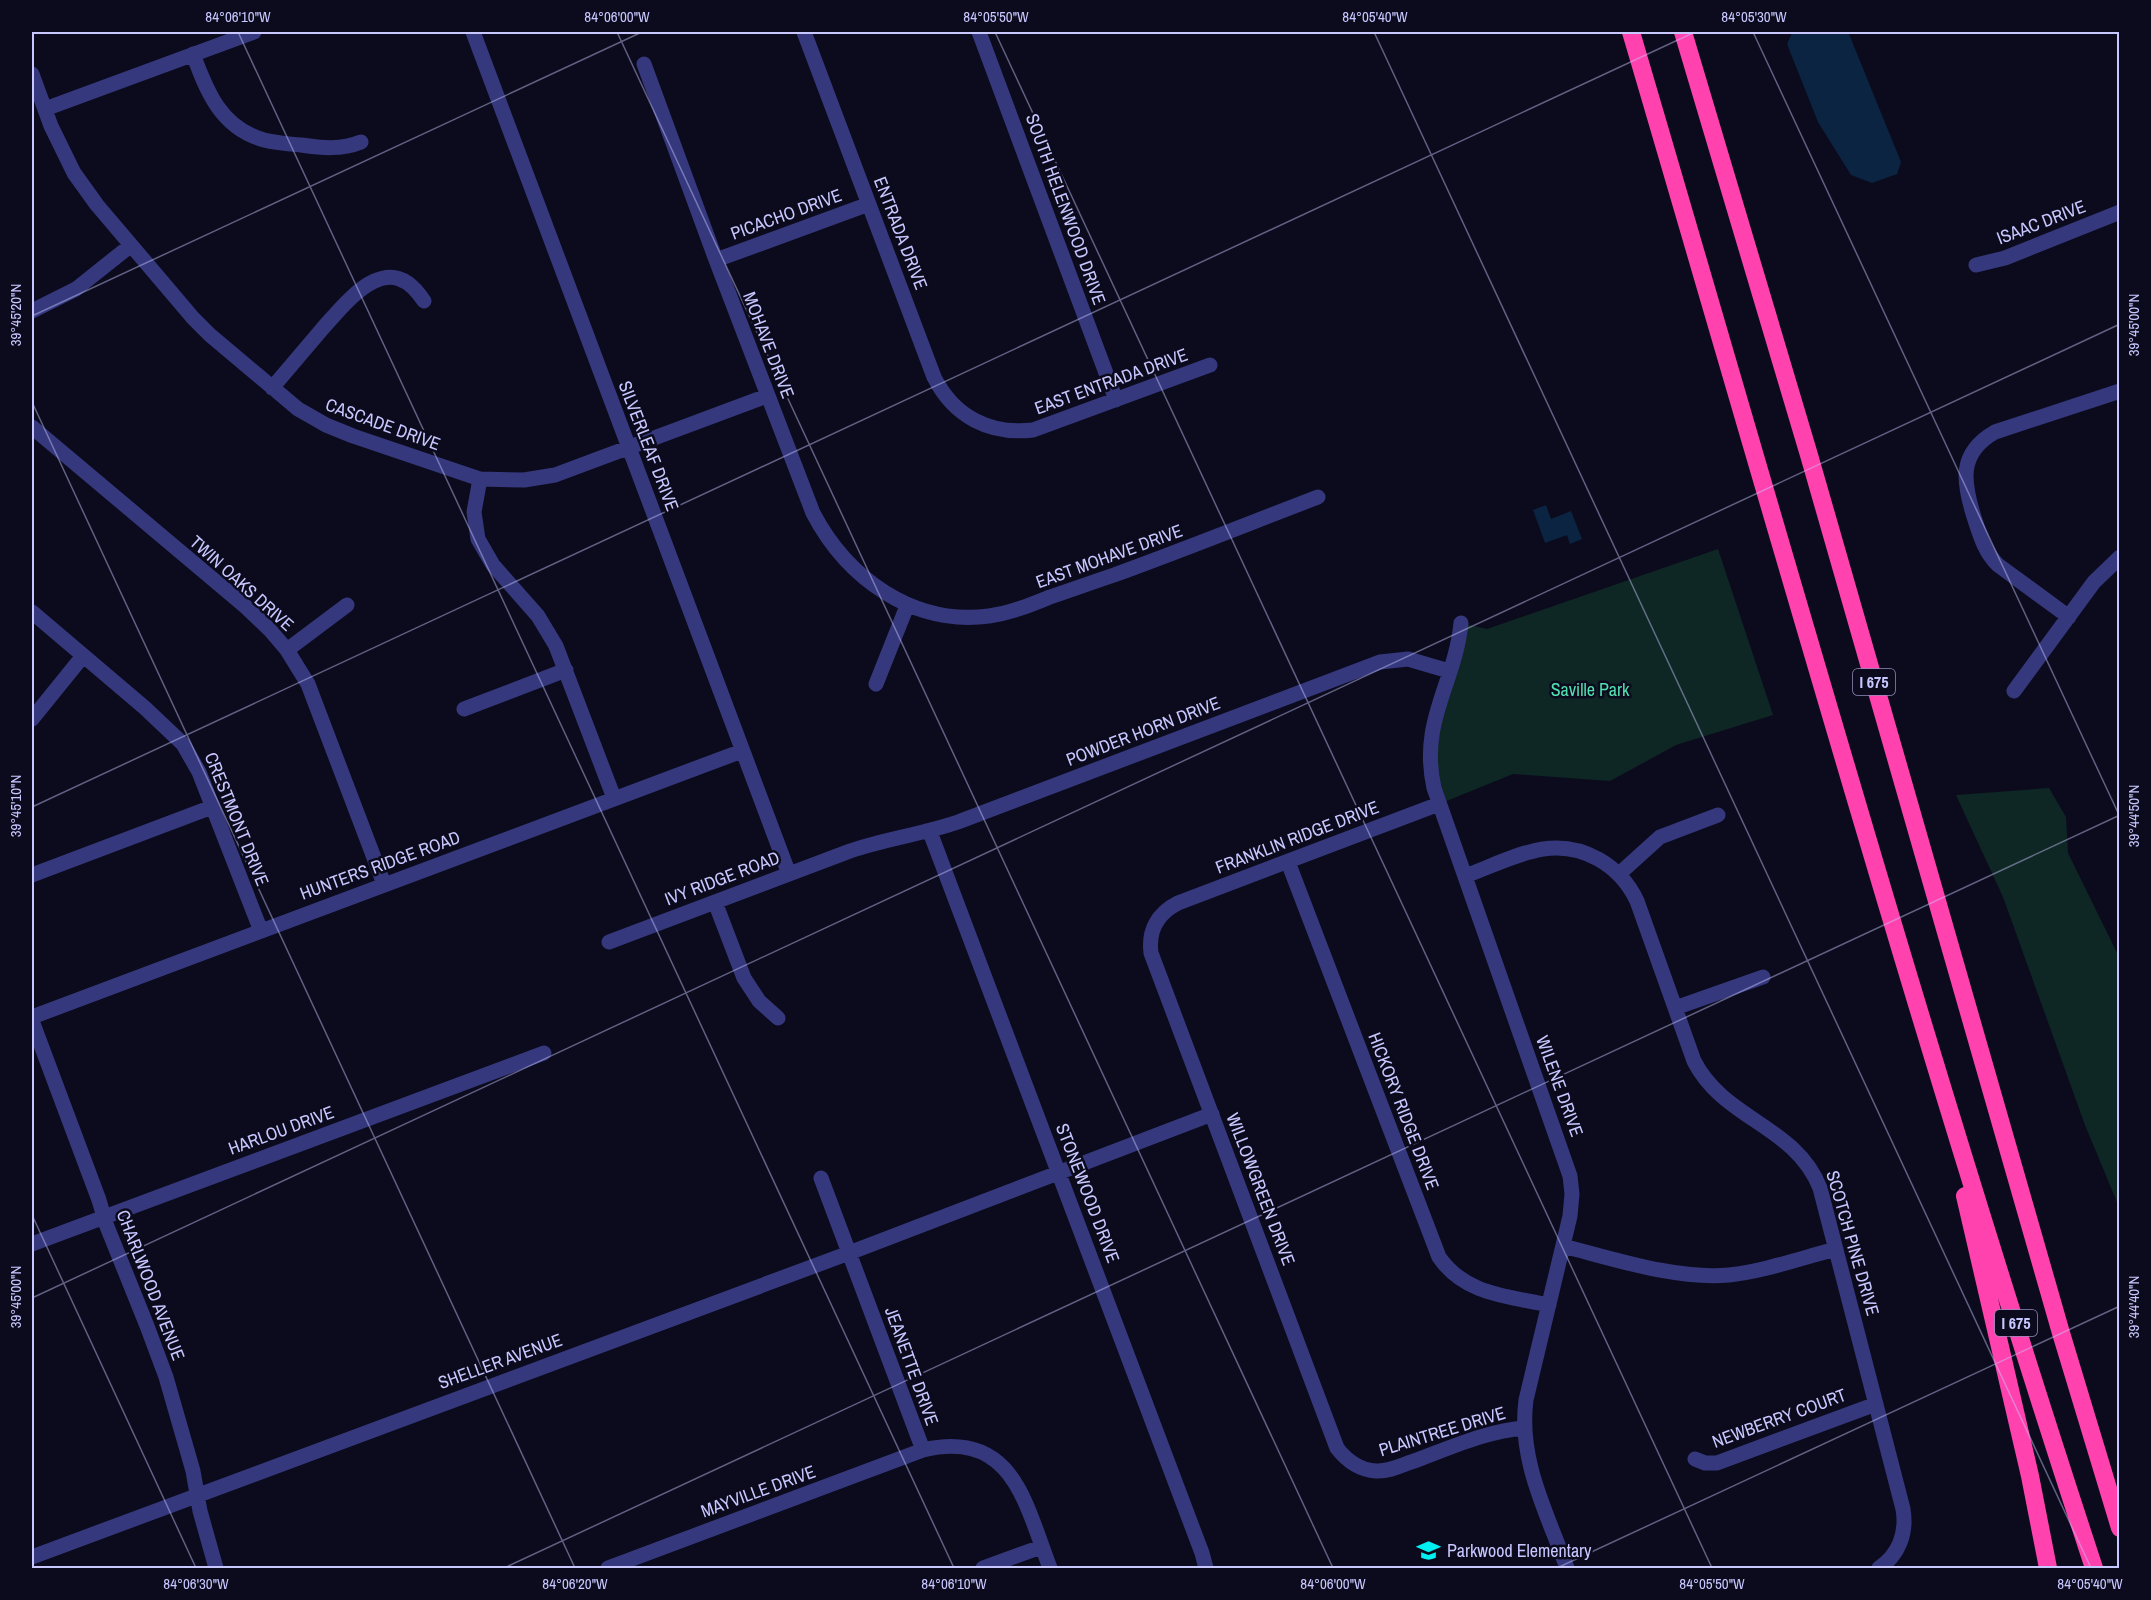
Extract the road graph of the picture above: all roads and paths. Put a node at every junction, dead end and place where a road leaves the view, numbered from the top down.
1 (254, 32) edge
2 (473, 32) edge
3 (804, 32) edge
4 (978, 32) edge
5 (1631, 32) edge
6 (1683, 32) edge
7 (194, 54) junction
8 (644, 63) dead end
9 (32, 74) edge
10 (45, 109) junction
11 (361, 142) dead end
12 (869, 204) junction
13 (2120, 212) edge
14 (130, 246) junction
15 (716, 260) junction
16 (1976, 265) dead end
17 (423, 301) dead end
18 (32, 311) edge
19 (1210, 365) dead end
20 (272, 388) junction
21 (2120, 390) edge
22 (767, 396) junction
23 (1116, 400) junction
24 (32, 427) edge
25 (989, 428) joint
26 (629, 447) junction
27 (480, 479) junction
28 (1318, 496) dead end
29 (2120, 557) edge
30 (347, 605) dead end
31 (907, 606) junction
32 (32, 612) edge
33 (2068, 617) junction
34 (1461, 623) dead end
35 (287, 650) junction
36 (84, 656) junction
37 (566, 670) junction
38 (1449, 671) junction
39 (876, 684) dead end
40 (2014, 691) dead end
41 (464, 708) dead end
42 (32, 719) edge
43 (742, 751) junction
44 (614, 798) junction
45 (1439, 804) junction
46 (212, 807) junction
47 (1718, 815) dead end
48 (930, 832) junction
49 (850, 851) joint
50 (1288, 862) junction
51 (789, 874) junction
52 (1619, 874) junction
53 (32, 875) edge
54 (1465, 876) junction
55 (384, 884) junction
56 (715, 902) junction
57 (1169, 908) joint
58 (261, 930) junction
59 (609, 942) dead end
60 (1763, 977) dead end
61 (1675, 1008) junction
62 (777, 1018) dead end
63 (32, 1019) edge
64 (544, 1053) dead end
65 (1939, 1077) junction
66 (1212, 1114) junction
67 (1060, 1172) junction
68 (821, 1178) dead end
69 (104, 1218) junction
70 (32, 1244) edge
71 (1563, 1246) junction
72 (1836, 1249) junction
73 (849, 1253) junction
74 (1549, 1305) junction
75 (2061, 1333) junction
76 (1876, 1404) junction
77 (1524, 1428) junction
78 (923, 1450) junction
79 (1695, 1459) dead end
80 (1370, 1470) joint
81 (2120, 1490) edge
82 (197, 1494) junction
83 (2120, 1527) edge
84 (1041, 1547) junction
85 (32, 1557) edge
86 (1884, 1564) edge
87 (216, 1569) edge
88 (608, 1569) edge
89 (983, 1569) edge
90 (1050, 1569) edge
91 (1206, 1569) edge
92 (1567, 1569) edge
93 (2048, 1569) edge
94 (2094, 1569) edge

1 - 7 street
2 - 26 street, SILVERLEAF DRIVE
3 - 12 street, ENTRADA DRIVE
4 - 23 street, SOUTH HELENWOOD DRIVE
5 - 65 highway, I 675
6 - 75 highway, I 675
7 - 10 street
7 - 11 street
8 - 15 street, MOHAVE DRIVE
9 - 10 street, CASCADE DRIVE
10 - 14 street, CASCADE DRIVE
12 - 15 street, PICACHO DRIVE
12 - 25 street, ENTRADA DRIVE
13 - 16 street, ISAAC DRIVE
14 - 18 street
14 - 20 street, CASCADE DRIVE
15 - 22 street, MOHAVE DRIVE
17 - 20 street
19 - 23 street, EAST ENTRADA DRIVE
20 - 27 street, CASCADE DRIVE
21 - 33 street
22 - 26 street, CASCADE DRIVE
22 - 31 street, MOHAVE DRIVE
23 - 25 street, EAST ENTRADA DRIVE
24 - 35 street, TWIN OAKS DRIVE
26 - 27 street, CASCADE DRIVE
26 - 43 street, SILVERLEAF DRIVE
27 - 37 street
28 - 31 street, EAST MOHAVE DRIVE
29 - 33 street
30 - 35 street
31 - 39 street
32 - 36 street, CRESTMONT DRIVE
33 - 40 street
34 - 38 street, WILENE DRIVE
35 - 55 street, TWIN OAKS DRIVE
36 - 42 street
36 - 46 street, CRESTMONT DRIVE
37 - 41 street
37 - 44 street
38 - 45 street, WILENE DRIVE
38 - 48 street, POWDER HORN DRIVE
43 - 44 street, HUNTERS RIDGE ROAD
43 - 51 street, SILVERLEAF DRIVE
44 - 55 street, HUNTERS RIDGE ROAD
45 - 50 street, FRANKLIN RIDGE DRIVE
45 - 54 street, WILENE DRIVE
46 - 53 street
46 - 58 street, CRESTMONT DRIVE
47 - 52 street
48 - 49 street, POWDER HORN DRIVE
48 - 67 street, STONEWOOD DRIVE
49 - 51 street, IVY RIDGE ROAD
50 - 57 street, FRANKLIN RIDGE DRIVE
50 - 74 street, HICKORY RIDGE DRIVE
51 - 56 street, IVY RIDGE ROAD
52 - 54 street, SCOTCH PINE DRIVE
52 - 61 street, SCOTCH PINE DRIVE
54 - 71 street, WILENE DRIVE
55 - 58 street, HUNTERS RIDGE ROAD
56 - 59 street, IVY RIDGE ROAD
56 - 62 street
57 - 66 street, WILLOWGREEN DRIVE
58 - 63 street, HUNTERS RIDGE ROAD
60 - 61 street
61 - 72 street, SCOTCH PINE DRIVE
63 - 69 street, CHARLWOOD AVENUE
64 - 69 street, HARLOU DRIVE
65 - 93 highway
65 - 94 highway, I 675
66 - 67 street, SHELLER AVENUE
66 - 80 street, WILLOWGREEN DRIVE
67 - 73 street, SHELLER AVENUE
67 - 91 street, STONEWOOD DRIVE
68 - 73 street, JEANETTE DRIVE
69 - 70 street, HARLOU DRIVE
69 - 82 street, CHARLWOOD AVENUE
71 - 72 street
71 - 74 street, WILENE DRIVE
72 - 76 street, SCOTCH PINE DRIVE
73 - 78 street, JEANETTE DRIVE
73 - 82 street, SHELLER AVENUE
74 - 77 street, WILENE DRIVE
75 - 81 highway
75 - 83 highway, I 675
76 - 79 street, NEWBERRY COURT
76 - 86 street, SCOTCH PINE DRIVE
77 - 80 street, PLAINTREE DRIVE
77 - 92 street, WILENE DRIVE
78 - 84 street, JEANETTE DRIVE
78 - 88 street, MAYVILLE DRIVE
82 - 85 street, SHELLER AVENUE
82 - 87 street, CHARLWOOD AVENUE
84 - 89 street
84 - 90 street, JEANETTE DRIVE

